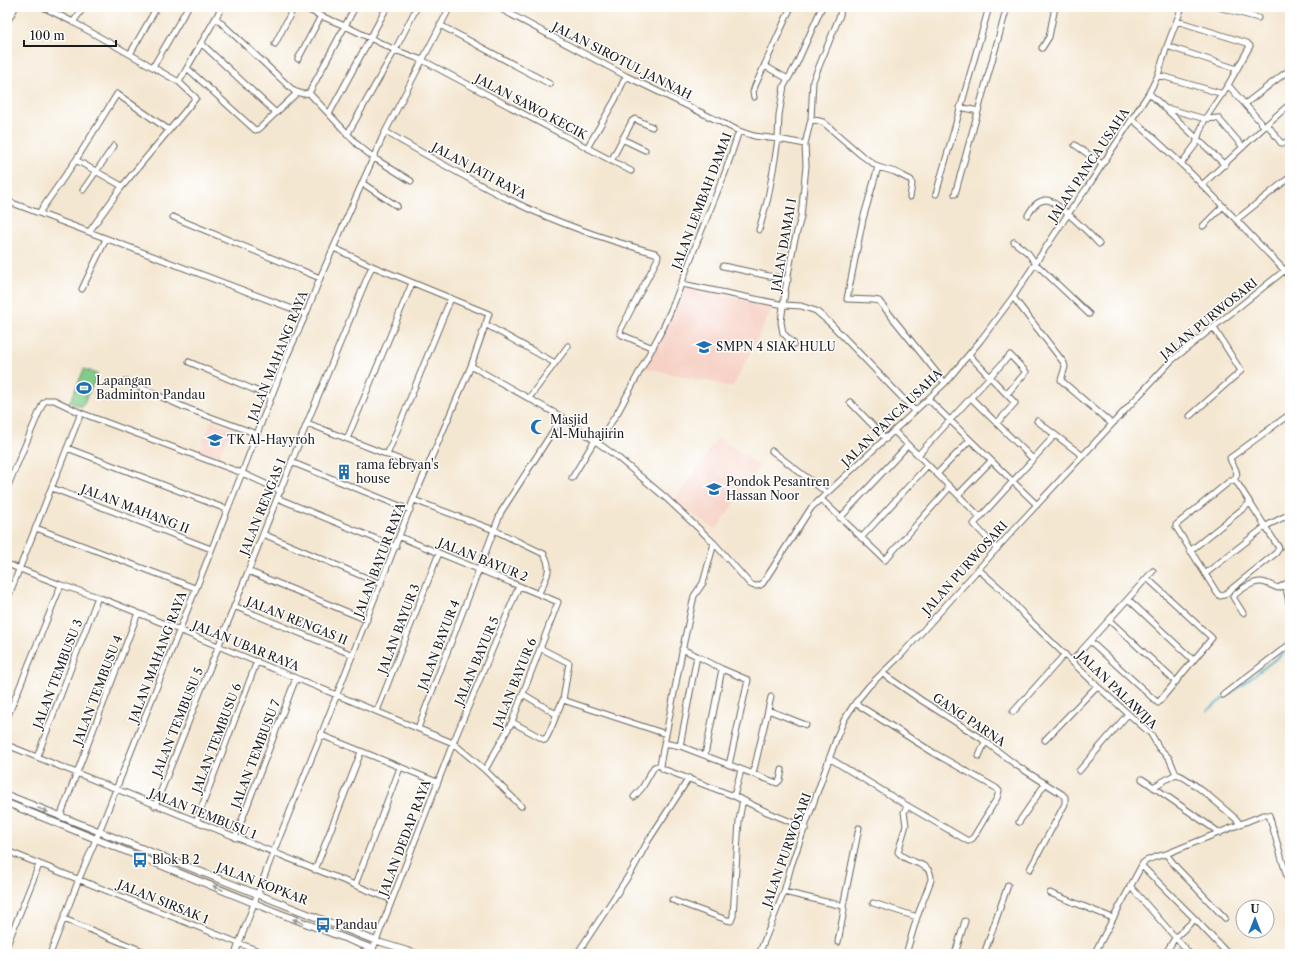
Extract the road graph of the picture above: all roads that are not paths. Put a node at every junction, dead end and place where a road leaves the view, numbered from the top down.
1 (15, 7) edge
2 (43, 7) edge
3 (84, 7) edge
4 (157, 7) edge
5 (188, 7) edge
6 (222, 7) edge
7 (294, 7) edge
8 (303, 7) edge
9 (355, 7) edge
10 (387, 7) edge
11 (417, 7) edge
12 (450, 7) edge
13 (497, 7) edge
14 (791, 7) edge
15 (822, 7) edge
16 (841, 7) edge
17 (989, 7) edge
18 (1007, 7) edge
19 (1055, 7) edge
20 (1182, 7) edge
21 (1218, 7) edge
22 (321, 16) junction
23 (216, 18) junction
24 (1258, 18) dead end
25 (7, 21) edge
26 (1177, 21) junction
27 (73, 22) junction
28 (440, 25) junction
29 (345, 26) junction
30 (370, 38) junction
31 (202, 43) junction
32 (275, 44) dead end
33 (1167, 46) junction
34 (1042, 48) dead end
35 (395, 50) junction
36 (130, 54) junction
37 (298, 59) dead end
38 (422, 60) junction
39 (765, 66) junction
40 (153, 67) junction
41 (187, 68) junction
42 (1237, 69) junction
43 (1284, 73) dead end
44 (1158, 75) junction
45 (626, 76) junction
46 (788, 79) junction
47 (178, 82) junction
48 (550, 84) dead end
49 (1228, 85) junction
50 (297, 93) junction
51 (309, 93) junction
52 (1149, 93) junction
53 (1223, 94) junction
54 (754, 97) dead end
55 (1245, 104) junction
56 (1290, 104) edge
57 (960, 107) junction
58 (1167, 110) junction
59 (978, 111) junction
60 (276, 112) junction
61 (1186, 113) junction
62 (329, 114) junction
63 (811, 119) junction
64 (1132, 119) junction
65 (1205, 119) junction
66 (1179, 122) junction
67 (1266, 125) junction
68 (652, 127) dead end
69 (169, 130) junction
70 (739, 131) junction
71 (386, 132) junction
72 (347, 135) junction
73 (778, 138) junction
74 (1198, 138) junction
75 (622, 139) junction
76 (1290, 139) edge
77 (805, 144) junction
78 (1075, 145) dead end
79 (114, 146) dead end
80 (1243, 147) junction
81 (587, 148) junction
82 (645, 150) dead end
83 (374, 158) junction
84 (76, 160) junction
85 (611, 161) junction
86 (1102, 164) junction
87 (1181, 164) junction
88 (1225, 165) junction
89 (878, 167) junction
90 (96, 171) junction
91 (631, 171) dead end
92 (1290, 177) edge
93 (411, 181) dead end
94 (362, 183) junction
95 (1202, 185) junction
96 (122, 186) junction
97 (83, 190) dead end
98 (936, 194) dead end
99 (955, 194) dead end
100 (910, 197) dead end
101 (7, 201) edge
102 (397, 206) dead end
103 (1223, 206) junction
104 (40, 214) junction
105 (1068, 214) junction
106 (1028, 215) dead end
107 (173, 217) dead end
108 (1236, 220) junction
109 (1203, 226) dead end
110 (760, 230) dead end
111 (89, 232) junction
112 (106, 239) junction
113 (1014, 242) dead end
114 (1099, 244) dead end
115 (334, 248) junction
116 (1036, 264) junction
117 (372, 266) junction
118 (723, 266) dead end
119 (1290, 266) edge
120 (1285, 271) junction
121 (1290, 276) edge
122 (320, 278) junction
123 (788, 280) junction
124 (412, 283) junction
125 (682, 284) junction
126 (82, 289) dead end
127 (1013, 297) junction
128 (451, 298) junction
129 (784, 305) junction
130 (306, 314) junction
131 (1089, 314) dead end
132 (485, 324) junction
133 (1214, 328) junction
134 (794, 344) dead end
135 (568, 346) dead end
136 (653, 348) junction
137 (969, 355) junction
138 (189, 362) dead end
139 (555, 363) junction
140 (471, 366) junction
141 (990, 377) junction
142 (126, 381) dead end
143 (945, 383) junction
144 (1007, 394) junction
145 (271, 398) junction
146 (529, 398) junction
147 (971, 398) junction
148 (928, 399) junction
149 (850, 402) dead end
150 (915, 411) junction
151 (82, 413) junction
152 (1290, 414) edge
153 (1190, 416) dead end
154 (562, 417) junction
155 (950, 420) junction
156 (1037, 421) dead end
157 (307, 423) junction
158 (997, 423) junction
159 (1112, 424) junction
160 (894, 431) junction
161 (257, 434) junction
162 (1055, 435) junction
163 (346, 439) junction
164 (886, 439) junction
165 (970, 440) junction
166 (596, 441) junction
167 (908, 445) junction
168 (67, 448) junction
169 (772, 451) dead end
170 (387, 455) junction
171 (918, 455) junction
172 (1083, 456) junction
173 (1032, 458) junction
174 (991, 461) junction
175 (291, 462) junction
176 (928, 465) junction
177 (426, 470) junction
178 (242, 472) junction
179 (937, 474) junction
180 (9, 476) edge
181 (572, 478) dead end
182 (1233, 480) junction
183 (1012, 482) junction
184 (950, 487) junction
185 (7, 488) edge
186 (52, 488) junction
187 (281, 492) junction
188 (827, 493) junction
189 (958, 495) junction
190 (277, 498) junction
191 (821, 499) junction
192 (414, 500) junction
193 (1250, 503) junction
194 (1037, 505) junction
195 (226, 509) junction
196 (410, 510) junction
197 (1290, 514) edge
198 (980, 517) junction
199 (840, 518) junction
200 (1266, 526) junction
201 (36, 528) junction
202 (494, 530) junction
203 (263, 534) junction
204 (400, 537) junction
205 (861, 538) junction
206 (714, 543) junction
207 (396, 547) junction
208 (997, 548) junction
209 (210, 549) junction
210 (1190, 551) junction
211 (439, 553) junction
212 (7, 564) edge
213 (20, 569) junction
214 (978, 569) junction
215 (479, 570) junction
216 (248, 571) junction
217 (1153, 571) dead end
218 (1205, 574) junction
219 (1147, 578) junction
220 (1288, 583) edge
221 (381, 584) junction
222 (61, 585) junction
223 (519, 586) junction
224 (195, 588) junction
225 (539, 593) junction
226 (98, 597) junction
227 (1128, 599) junction
228 (7, 600) edge
229 (558, 602) joint
230 (234, 606) junction
231 (1290, 607) edge
232 (138, 613) junction
233 (1243, 613) dead end
234 (367, 620) junction
235 (1109, 620) junction
236 (180, 630) junction
237 (1090, 641) junction
238 (1290, 644) edge
239 (219, 646) junction
240 (540, 648) junction
241 (682, 649) junction
242 (1065, 654) junction
243 (353, 655) junction
244 (697, 656) junction
245 (1193, 660) junction
246 (1072, 661) junction
247 (257, 662) junction
248 (722, 668) junction
249 (882, 673) junction
250 (296, 678) junction
251 (1176, 682) junction
252 (1097, 686) junction
253 (523, 694) junction
254 (337, 695) junction
255 (1224, 695) dead end
256 (771, 697) dead end
257 (563, 700) junction
258 (855, 703) junction
259 (768, 710) junction
260 (377, 711) junction
261 (1013, 712) dead end
262 (556, 714) junction
263 (1128, 714) junction
264 (7, 718) edge
265 (512, 722) junction
266 (806, 725) dead end
267 (418, 728) junction
268 (666, 734) junction
269 (321, 735) junction
270 (1045, 740) dead end
271 (985, 742) junction
272 (453, 743) junction
273 (664, 743) junction
274 (7, 745) edge
275 (680, 746) junction
276 (361, 752) junction
277 (705, 755) junction
278 (979, 756) dead end
279 (37, 758) junction
280 (830, 758) junction
281 (660, 765) junction
282 (729, 765) junction
283 (400, 768) junction
284 (485, 770) junction
285 (741, 770) junction
286 (782, 770) dead end
287 (1079, 771) dead end
288 (76, 774) junction
289 (753, 774) junction
290 (1176, 774) junction
291 (689, 778) junction
292 (1142, 779) dead end
293 (437, 782) junction
294 (1045, 784) junction
295 (1153, 787) junction
296 (116, 789) junction
297 (7, 795) edge
298 (734, 796) junction
299 (634, 797) dead end
300 (745, 801) junction
301 (7, 803) edge
302 (155, 806) junction
303 (521, 806) dead end
304 (908, 806) junction
305 (60, 817) junction
306 (196, 822) junction
307 (1019, 822) dead end
308 (1240, 824) junction
309 (806, 828) junction
310 (859, 828) dead end
311 (99, 832) junction
312 (1220, 833) junction
313 (235, 838) junction
314 (95, 840) junction
315 (7, 851) edge
316 (273, 853) junction
317 (1166, 854) junction
318 (40, 865) junction
319 (1142, 866) junction
320 (1030, 869) dead end
321 (315, 870) junction
322 (79, 879) junction
323 (355, 885) junction
324 (1008, 885) dead end
325 (1130, 886) junction
326 (1290, 887) edge
327 (784, 892) junction
328 (1050, 893) dead end
329 (258, 895) junction
330 (392, 900) junction
331 (672, 900) dead end
332 (254, 903) junction
333 (873, 903) dead end
334 (843, 906) junction
335 (917, 917) junction
336 (1113, 918) junction
337 (1224, 918) dead end
338 (64, 919) junction
339 (1195, 919) junction
340 (965, 921) dead end
341 (363, 935) junction
342 (1175, 938) junction
343 (376, 940) junction
344 (838, 942) dead end
345 (239, 943) junction
346 (7, 945) edge
347 (360, 945) junction
348 (372, 952) edge
349 (50, 954) edge
350 (150, 954) edge
351 (235, 954) edge
352 (266, 954) edge
353 (419, 954) edge
354 (577, 954) edge
355 (759, 954) edge
356 (906, 954) edge
357 (955, 954) edge
358 (984, 954) edge
359 (1094, 954) edge
360 (1164, 954) edge
361 (1190, 954) edge
362 (1228, 954) edge

1 - 25 street
2 - 27 street
3 - 27 street
4 - 36 street
5 - 40 street
6 - 23 street
7 - 32 street
8 - 22 street, JALAN SAWO KECIK
9 - 29 street
10 - 30 street
11 - 35 street
12 - 28 street, JALAN MAHANG RAYA
13 - 45 street, JALAN SIROTUL JANNAH
14 - 39 street
15 - 46 street
16 - 63 street
17 - 57 street
18 - 59 street
19 - 34 street
20 - 26 street, JALAN PANCA USAHA
21 - 24 street
22 - 29 street, JALAN SAWO KECIK
22 - 37 street
23 - 31 street
23 - 50 street
26 - 33 street, JALAN PANCA USAHA
26 - 42 street
27 - 36 street
28 - 38 street, JALAN MAHANG RAYA
28 - 48 street
29 - 30 street, JALAN SAWO KECIK
29 - 51 street
30 - 35 street, JALAN SAWO KECIK
30 - 62 street
31 - 41 street
31 - 60 street
33 - 42 street
33 - 44 street, JALAN PANCA USAHA
35 - 38 street, JALAN SAWO KECIK
35 - 72 street
36 - 40 street
38 - 71 street, JALAN MAHANG RAYA
38 - 81 street, JALAN SAWO KECIK
39 - 46 street
39 - 54 street
40 - 47 street
41 - 47 street
41 - 60 street
42 - 49 street
43 - 55 street
44 - 52 street, JALAN PANCA USAHA
44 - 53 street
45 - 70 street, JALAN SIROTUL JANNAH
45 - 81 street
46 - 73 street
47 - 69 street
49 - 53 street
49 - 55 street
50 - 51 street
50 - 60 street
51 - 62 street
52 - 58 street
52 - 64 street, JALAN PANCA USAHA
53 - 65 street
55 - 67 street
56 - 67 street
57 - 59 street
57 - 98 street
58 - 61 street
58 - 66 street
59 - 99 street
61 - 65 street
61 - 66 street
62 - 72 street
63 - 77 street
63 - 89 street
64 - 86 street, JALAN PANCA USAHA
64 - 87 street
65 - 74 street
65 - 80 street
66 - 74 street
67 - 76 street
67 - 80 street
68 - 75 street
69 - 84 street
69 - 96 street
70 - 73 street, JALAN LEMBAH DAMAI
70 - 125 street, JALAN LEMBAH DAMAI
71 - 83 street, JALAN MAHANG RAYA
71 - 136 street, JALAN JATI RAYA
72 - 83 street
73 - 77 street, JALAN LEMBAH DAMAI
73 - 110 street
74 - 87 street
74 - 88 street
75 - 82 street
75 - 85 street
77 - 123 street, JALAN DAMAI I
78 - 86 street
79 - 90 street
80 - 88 street
81 - 85 street, JALAN SAWO KECIK
83 - 93 street
83 - 94 street, JALAN MAHANG RAYA
84 - 90 street
84 - 104 street
85 - 91 street, JALAN SAWO KECIK
86 - 105 street, JALAN PANCA USAHA
87 - 95 street
88 - 95 street
89 - 100 street
89 - 143 street
90 - 96 street
90 - 97 street
92 - 108 street
94 - 102 street
94 - 115 street, JALAN MAHANG RAYA
95 - 103 street
96 - 111 street
101 - 104 street
103 - 108 street
103 - 109 street
104 - 111 street
105 - 106 street
105 - 114 street
105 - 116 street, JALAN PANCA USAHA
107 - 122 street
108 - 120 street
111 - 112 street
112 - 126 street
112 - 130 street
113 - 116 street
115 - 117 street
115 - 122 street, JALAN MAHANG RAYA
116 - 127 street, JALAN PANCA USAHA
116 - 131 street
117 - 124 street
117 - 157 street, JALAN RENGAS I
118 - 123 street
119 - 120 street, JALAN PURWOSARI
120 - 121 street
120 - 133 street, JALAN PURWOSARI
122 - 130 street, JALAN MAHANG RAYA
123 - 129 street, JALAN DAMAI I
124 - 128 street
124 - 163 street
125 - 129 street
125 - 136 street, JALAN LEMBAH DAMAI
127 - 137 street, JALAN PANCA USAHA
127 - 159 street
128 - 132 street
128 - 170 street
129 - 134 street, JALAN DAMAI I
129 - 150 street
130 - 145 street, JALAN MAHANG RAYA
132 - 139 street
132 - 140 street, JALAN BAYUR RAYA
133 - 153 street
133 - 159 street, JALAN PURWOSARI
135 - 139 street
136 - 166 street, JALAN LEMBAH DAMAI
137 - 141 street
137 - 143 street, JALAN PANCA USAHA
138 - 145 street
139 - 146 street
140 - 146 street, JALAN PANCA USAHA
140 - 177 street, JALAN BAYUR RAYA
141 - 144 street
141 - 144 street
141 - 147 street
142 - 161 street
143 - 148 street, JALAN PANCA USAHA
144 - 158 street
145 - 161 street, JALAN MAHANG RAYA
146 - 154 street, JALAN PANCA USAHA
147 - 155 street
147 - 158 street
148 - 150 street, JALAN PANCA USAHA
148 - 155 street
149 - 164 street
150 - 160 street, JALAN PANCA USAHA
151 - 168 street
151 - 178 street
151 - 180 street
152 - 182 street
154 - 166 street, JALAN PANCA USAHA
154 - 202 street, JALAN BAYUR 4
155 - 165 street
155 - 171 street
156 - 162 street
157 - 163 street
157 - 175 street, JALAN RENGAS I
158 - 173 street
159 - 172 street, JALAN PURWOSARI
160 - 164 street, JALAN PANCA USAHA
160 - 167 street
161 - 178 street, JALAN MAHANG RAYA
162 - 172 street
162 - 173 street
163 - 170 street
164 - 188 street, JALAN PANCA USAHA
165 - 174 street
165 - 179 street
166 - 181 street, JALAN LEMBAH DAMAI
166 - 206 street, JALAN PANCA USAHA
167 - 171 street
167 - 199 street
168 - 186 street
168 - 195 street
169 - 188 street
170 - 177 street
171 - 176 street
172 - 194 street, JALAN PURWOSARI
173 - 183 street
174 - 183 street
174 - 189 street
175 - 187 street, JALAN RENGAS I
175 - 196 street
176 - 179 street
176 - 205 street
177 - 192 street, JALAN BAYUR RAYA
178 - 187 street
178 - 195 street, JALAN MAHANG RAYA
179 - 184 street
180 - 185 street
182 - 193 street
182 - 210 street
183 - 194 street
183 - 198 street
184 - 189 street
184 - 205 street
186 - 201 street
186 - 209 street, JALAN MAHANG II
187 - 190 street, JALAN RENGAS I
188 - 191 street, JALAN PANCA USAHA
189 - 198 street
190 - 203 street, JALAN RENGAS I
190 - 207 street
191 - 199 street
191 - 206 street, JALAN PANCA USAHA
192 - 196 street, JALAN BAYUR RAYA
192 - 202 street
193 - 200 street
193 - 210 street
194 - 208 street, JALAN PURWOSARI
195 - 209 street, JALAN MAHANG RAYA
196 - 204 street, JALAN BAYUR RAYA
197 - 200 street
198 - 208 street
199 - 205 street
200 - 218 street
200 - 218 street
201 - 213 street
201 - 224 street
202 - 215 street, JALAN BAYUR 4
202 - 225 street
203 - 216 street, JALAN RENGAS I
203 - 221 street
204 - 207 street, JALAN BAYUR RAYA
204 - 211 street, JALAN BAYUR 2
206 - 241 street
207 - 221 street, JALAN BAYUR RAYA
208 - 214 street, JALAN PURWOSARI
209 - 224 street, JALAN MAHANG RAYA
210 - 218 street
211 - 215 street, JALAN BAYUR 2
211 - 260 street, JALAN BAYUR 3
212 - 213 street, JALAN UBAR RAYA
213 - 222 street, JALAN UBAR RAYA
213 - 228 street
214 - 242 street, JALAN PALAWIJA
214 - 249 street, JALAN PURWOSARI
215 - 223 street, JALAN BAYUR 2
215 - 267 street, JALAN BAYUR 4
216 - 230 street, JALAN RENGAS I
216 - 234 street
217 - 219 street
219 - 227 street
219 - 245 street
220 - 231 street
220 - 233 street
221 - 234 street, JALAN BAYUR RAYA
222 - 226 street, JALAN UBAR RAYA
222 - 264 street
223 - 225 street, JALAN BAYUR 2
223 - 272 street, JALAN BAYUR 5
224 - 236 street, JALAN MAHANG RAYA
225 - 229 street, JALAN BAYUR 2
226 - 232 street, JALAN UBAR RAYA
226 - 279 street, JALAN TEMBUSU 3
227 - 235 street
227 - 245 street
229 - 240 street, JALAN BAYUR 6
230 - 239 street, JALAN RENGAS I
230 - 243 street, JALAN RENGAS II
232 - 236 street, JALAN UBAR RAYA
232 - 288 street, JALAN TEMBUSU 4
234 - 243 street, JALAN BAYUR RAYA
235 - 237 street
235 - 251 street
236 - 239 street, JALAN UBAR RAYA
236 - 296 street, JALAN MAHANG RAYA
237 - 246 street
237 - 251 street
238 - 255 street
239 - 247 street, JALAN UBAR RAYA
239 - 302 street, JALAN TEMBUSU 5
240 - 253 street, JALAN BAYUR 6
240 - 257 street
241 - 244 street
241 - 268 street
242 - 246 street, JALAN PALAWIJA
242 - 261 street
243 - 254 street, JALAN BAYUR RAYA
244 - 248 street
244 - 275 street
245 - 251 street
246 - 252 street, JALAN PALAWIJA
247 - 250 street, JALAN UBAR RAYA
247 - 306 street, JALAN TEMBUSU 6
248 - 277 street
248 - 282 street
249 - 258 street, JALAN PURWOSARI
249 - 271 street, GANG PARNA
250 - 254 street, JALAN UBAR RAYA
250 - 313 street, JALAN TEMBUSU 7
252 - 263 street, JALAN PALAWIJA
252 - 270 street
253 - 262 street
253 - 265 street, JALAN BAYUR 6
254 - 260 street, JALAN UBAR RAYA
254 - 269 street, JALAN BAYUR RAYA
256 - 259 street
257 - 262 street
257 - 268 street
258 - 280 street, JALAN PURWOSARI
258 - 304 street
259 - 266 street
259 - 289 street
260 - 267 street, JALAN UBAR RAYA
262 - 265 street
263 - 287 street
263 - 290 street, JALAN PALAWIJA
265 - 284 street, JALAN BAYUR 6
267 - 272 street, JALAN UBAR RAYA
268 - 273 street
269 - 276 street
269 - 316 street, JALAN BAYUR RAYA
271 - 278 street
271 - 294 street, GANG PARNA
272 - 284 street, JALAN UBAR RAYA
272 - 293 street, JALAN DEDAP RAYA
273 - 275 street
273 - 281 street
274 - 279 street, JALAN TEMBUSU 1
275 - 277 street
276 - 283 street
276 - 321 street
277 - 282 street
279 - 288 street, JALAN TEMBUSU 1
280 - 304 street
280 - 309 street, JALAN PURWOSARI
281 - 291 street
281 - 299 street
282 - 285 street
283 - 293 street
283 - 323 street
284 - 303 street, JALAN UBAR RAYA
285 - 289 street
285 - 298 street
286 - 289 street
288 - 296 street, JALAN TEMBUSU 1
288 - 305 street, JALAN TEMBUSU 4
290 - 295 street
290 - 308 street
291 - 298 street
291 - 354 street
292 - 295 street
293 - 330 street, JALAN DEDAP RAYA
294 - 307 street
294 - 320 street, GANG PARNA
295 - 312 street
296 - 302 street, JALAN TEMBUSU 1
296 - 311 street, JALAN MAHANG RAYA
297 -> 305 street, JALAN KOPKAR
298 - 300 street
300 - 309 street
300 - 331 street
301 - 314 street, JALAN KOPKAR
302 - 306 street, JALAN TEMBUSU 1
304 - 335 street
305 - 311 street, JALAN KOPKAR
306 - 313 street, JALAN TEMBUSU 1
308 - 312 street
308 - 326 street
309 - 327 street, JALAN PURWOSARI
310 - 334 street
311 - 314 street, JALAN MAHANG RAYA
311 - 329 street, JALAN KOPKAR
312 - 317 street
313 - 316 street, JALAN TEMBUSU 1
314 - 322 street, JALAN MAHANG RAYA
332 -> 314 street, JALAN KOPKAR
315 - 318 street, JALAN SIRSAK 1
316 - 321 street, JALAN TEMBUSU 1
316 - 329 street, JALAN BAYUR RAYA
317 - 319 street
317 - 337 street
318 - 322 street, JALAN SIRSAK 1
318 - 346 street
319 - 325 street
319 - 339 street
321 - 323 street, JALAN TEMBUSU 1
322 - 338 street, JALAN MAHANG RAYA
322 - 345 street, JALAN SIRSAK 1
323 - 330 street, JALAN TEMBUSU 1
324 - 358 street
325 - 336 street
325 - 342 street
327 - 334 street
327 - 355 street, JALAN PURWOSARI
328 - 336 street
329 - 332 street, JALAN BAYUR RAYA
329 - 341 street, JALAN KOPKAR
330 - 343 street, JALAN DEDAP RAYA
332 - 345 street, JALAN BAYUR RAYA
347 -> 332 street, JALAN KOPKAR
333 - 335 street
334 - 344 street
335 - 356 street
336 - 359 street
338 - 349 street, JALAN MAHANG RAYA
338 - 350 street
339 - 342 street
339 - 362 street
340 - 357 street
341 - 343 street, JALAN KOPKAR
341 - 347 street
342 - 360 street
342 - 361 street
343 - 348 street, JALAN DEDAP RAYA
343 - 353 street
345 - 351 street, JALAN BAYUR RAYA
345 - 352 street, JALAN SIRSAK 1
347 - 348 street, JALAN KOPKAR

